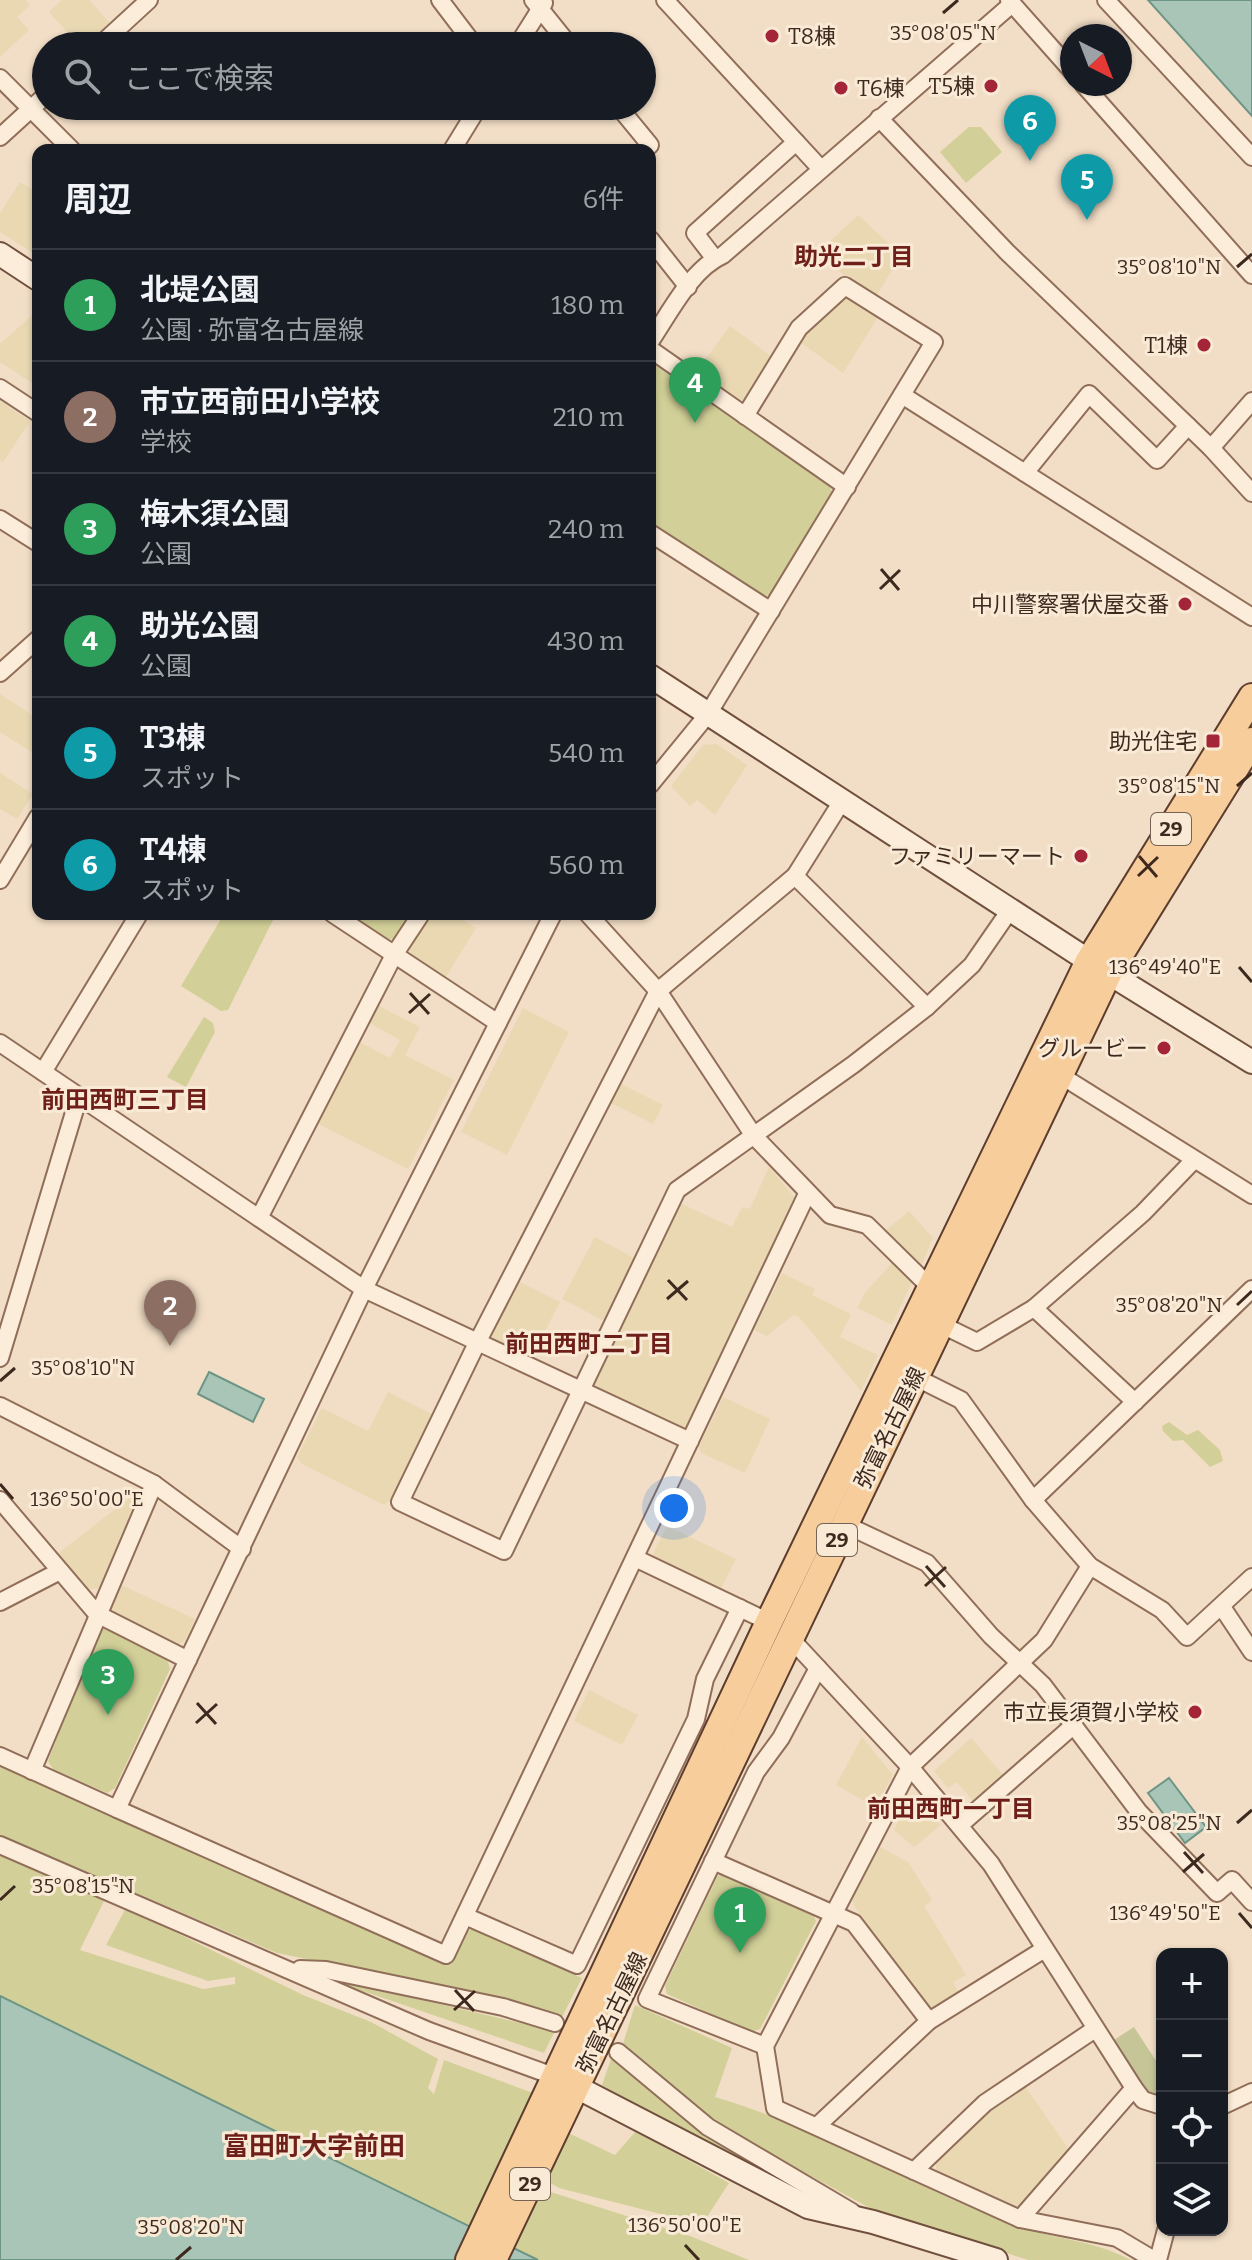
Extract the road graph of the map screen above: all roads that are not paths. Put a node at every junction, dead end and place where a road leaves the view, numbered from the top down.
1 (149, 0) edge
2 (440, 0) edge
3 (665, 0) edge
4 (1106, 0) edge
5 (1011, 2) edge
6 (540, 3) edge
7 (114, 32) edge
8 (464, 32) edge
9 (524, 32) edge
10 (560, 32) edge
11 (1060, 57) edge
12 (0, 78) edge
13 (1094, 96) edge
14 (31, 109) joint
15 (879, 118) junction
16 (42, 120) edge
17 (470, 120) edge
18 (629, 120) edge
19 (0, 137) edge
20 (796, 142) junction
21 (66, 144) edge
22 (456, 144) edge
23 (649, 144) edge
24 (1252, 157) edge
25 (821, 169) junction
26 (656, 247) edge
27 (0, 254) edge
28 (715, 259) junction
29 (32, 275) edge
30 (1252, 275) edge
31 (688, 287) junction
32 (656, 333) edge
33 (656, 353) edge
34 (0, 388) edge
35 (902, 395) junction
36 (1252, 401) edge
37 (32, 409) edge
38 (745, 416) junction
39 (1188, 426) junction
40 (1211, 448) junction
41 (1025, 473) junction
42 (847, 487) junction
43 (1252, 493) edge
44 (0, 519) edge
45 (656, 537) edge
46 (32, 539) edge
47 (771, 611) junction
48 (1252, 617) edge
49 (32, 644) edge
50 (0, 673) edge
51 (656, 680) edge
52 (1252, 697) edge
53 (708, 714) junction
54 (1252, 741) edge
55 (656, 778) edge
56 (842, 801) junction
57 (32, 827) edge
58 (795, 876) junction
59 (0, 880) edge
60 (1010, 910) junction
61 (135, 920) edge
62 (342, 920) edge
63 (417, 920) edge
64 (550, 920) edge
65 (593, 920) edge
66 (394, 955) junction
67 (1099, 967) junction
68 (658, 991) junction
69 (927, 1007) junction
70 (498, 1023) junction
71 (0, 1043) edge
72 (1252, 1062) edge
73 (43, 1072) junction
74 (1060, 1075) junction
75 (79, 1096) junction
76 (754, 1136) junction
77 (1194, 1160) junction
78 (807, 1194) junction
79 (1252, 1195) edge
80 (259, 1218) junction
81 (364, 1289) junction
82 (1252, 1289) edge
83 (933, 1290) junction
84 (1034, 1308) junction
85 (940, 1324) junction
86 (478, 1341) junction
87 (0, 1358) edge
88 (915, 1377) junction
89 (581, 1391) junction
90 (1135, 1402) junction
91 (0, 1406) edge
92 (690, 1441) junction
93 (154, 1484) junction
94 (0, 1500) edge
95 (1033, 1500) junction
96 (844, 1524) junction
97 (242, 1549) junction
98 (635, 1558) junction
99 (1090, 1566) junction
100 (60, 1571) junction
101 (1252, 1577) edge
102 (0, 1602) edge
103 (1222, 1607) junction
104 (740, 1608) junction
105 (97, 1614) junction
106 (769, 1622) junction
107 (792, 1640) junction
108 (1252, 1652) edge
109 (188, 1660) junction
110 (1023, 1663) junction
111 (818, 1668) junction
112 (1074, 1725) junction
113 (0, 1756) edge
114 (910, 1767) junction
115 (32, 1771) junction
116 (117, 1809) junction
117 (960, 1825) junction
118 (0, 1845) edge
119 (713, 1861) junction
120 (1252, 1902) edge
121 (465, 1916) junction
122 (835, 1916) junction
123 (1043, 1950) junction
124 (291, 1969) junction
125 (929, 2021) junction
126 (555, 2023) dead end
127 (1095, 2029) junction
128 (765, 2046) junction
129 (618, 2052) dead end
130 (1134, 2088) junction
131 (566, 2091) junction
132 (1252, 2092) edge
133 (1228, 2103) edge
134 (1156, 2104) edge
135 (817, 2126) junction
136 (914, 2171) junction
137 (1020, 2219) junction
138 (867, 2221) junction
139 (1164, 2236) edge
140 (469, 2260) edge
141 (493, 2260) edge
142 (996, 2260) edge
143 (1156, 2260) edge

1 - 7 street
2 - 8 street
3 - 20 street
4 - 24 street
5 - 11 street
5 - 15 street
6 - 9 street
6 - 10 street
12 - 14 street
13 - 30 street
14 - 19 street
15 - 25 street
15 - 39 street
16 - 21 street
17 - 22 street
18 - 23 street
20 - 25 street
20 - 28 street
25 - 28 street
26 - 31 street
27 - 29 street
28 - 31 street
31 - 32 street
33 - 38 street
34 - 37 street
35 - 38 street
35 - 41 street
35 - 42 street
36 - 40 street
38 - 42 street
39 - 40 street
39 - 41 street
40 - 43 street
41 - 48 street
42 - 47 street
44 - 46 street
45 - 47 street
47 - 53 street
49 - 50 street
51 - 53 street
52 - 67 main road, 弥富名古屋線 / 29
53 - 55 street
53 - 56 street
54 - 67 main road, 弥富名古屋線 / 29
56 - 58 street
56 - 60 street
57 - 59 street
58 - 68 street
58 - 69 street
60 - 67 street
60 - 69 street
61 - 73 street
62 - 66 street
63 - 66 street
64 - 70 street
65 - 68 street
66 - 70 street
66 - 80 street
67 - 72 street
67 - 74 main road, 弥富名古屋線 / 29
67 - 83 main road, 弥富名古屋線 / 29
68 - 76 street
68 - 86 street
69 - 76 street
70 - 81 street
71 - 73 street
73 - 75 street
74 - 77 street
74 - 85 main road, 弥富名古屋線 / 29
75 - 80 street
75 - 87 street
76 - 78 street
76 - 89 street
77 - 79 street
77 - 84 street
78 - 83 street
78 - 92 street
80 - 81 street
81 - 86 street
81 - 97 street
82 - 90 street
83 - 106 main road, 弥富名古屋線 / 29
84 - 85 street
84 - 90 street
85 - 88 main road, 弥富名古屋線 / 29
86 - 89 street
86 - 89 street
88 - 95 street
88 - 96 main road, 弥富名古屋線 / 29
89 - 92 street
90 - 95 street
91 - 93 street
92 - 98 street
93 - 97 street
93 - 105 street
94 - 100 street
95 - 99 street
96 - 107 main road, 弥富名古屋線 / 29
96 - 110 street
97 - 109 street
98 - 104 street
98 - 121 street
99 - 103 street
99 - 110 street
100 - 102 street
100 - 105 street
101 - 103 street
103 - 108 street
104 - 106 street
104 - 121 street
105 - 109 street
105 - 115 street
106 - 131 main road, 弥富名古屋線 / 29
107 - 111 street
107 - 131 main road, 弥富名古屋線 / 29
109 - 116 street
110 - 112 street
110 - 114 street
111 - 114 street
111 - 119 street
112 - 117 street
112 - 120 street
113 - 115 street
114 - 117 street
114 - 122 street
115 - 116 street
116 - 121 street
117 - 123 street
118 - 124 street
119 - 122 street
119 - 128 street
122 - 125 street
122 - 128 street
123 - 125 street
123 - 127 street
124 - 126 street
124 - 131 street
125 - 135 street
127 - 130 street
127 - 136 street
128 - 135 street
129 - 138 street
130 - 134 street
130 - 137 street
131 - 138 street
131 - 140 main road, 29
131 - 141 main road, 弥富名古屋線 / 29
132 - 133 street
135 - 136 street
136 - 137 street
137 - 143 street
138 - 142 street
139 - 143 street

